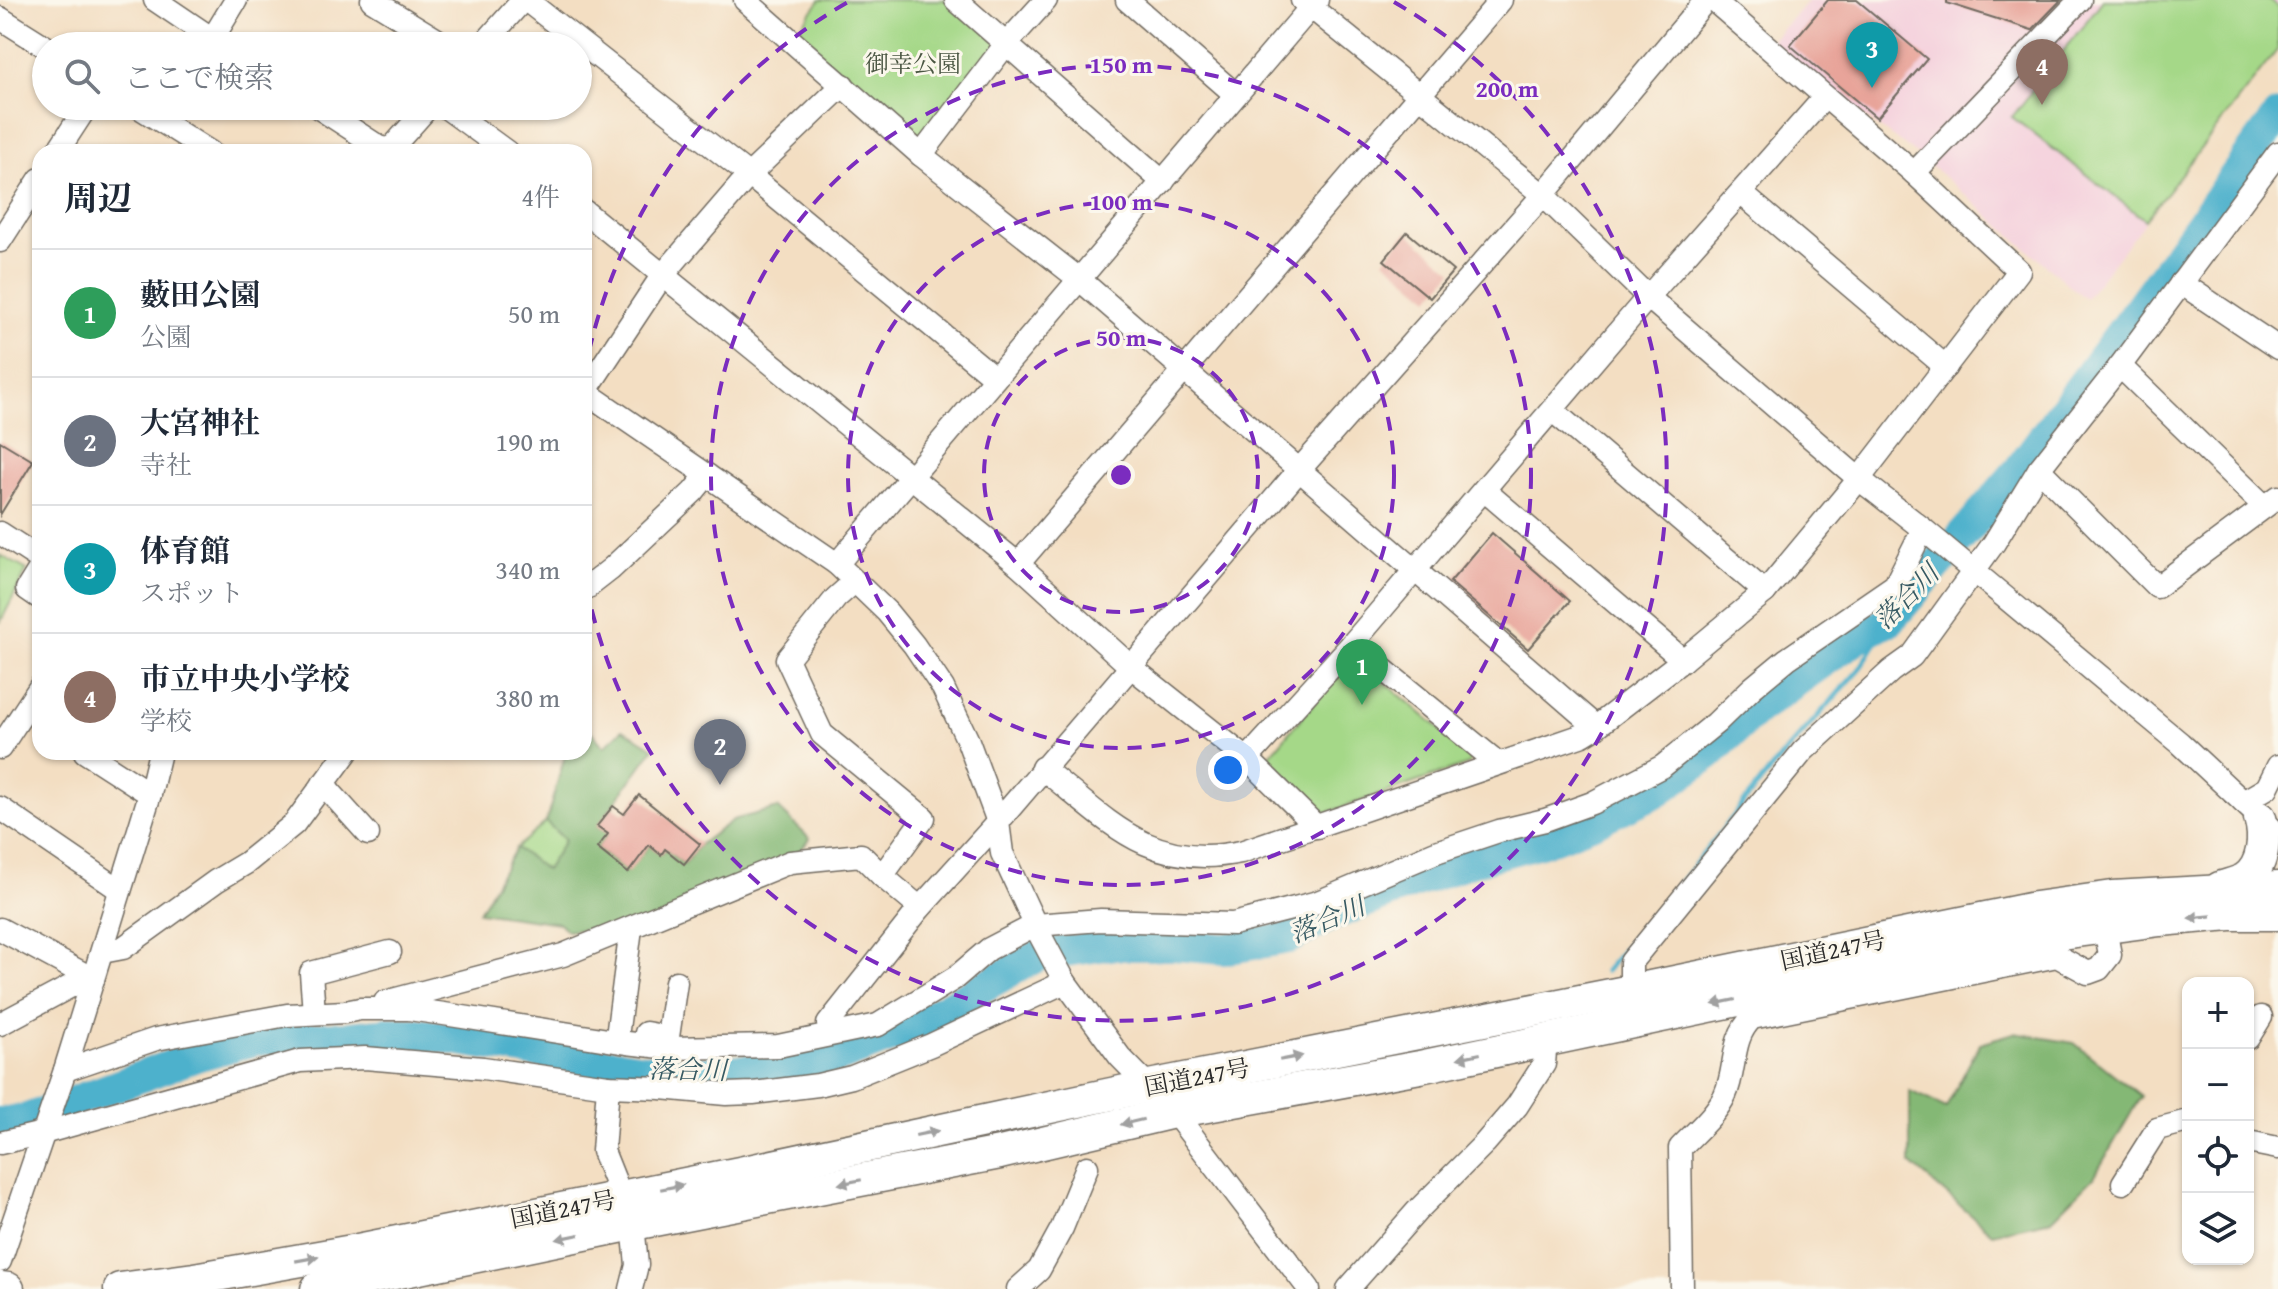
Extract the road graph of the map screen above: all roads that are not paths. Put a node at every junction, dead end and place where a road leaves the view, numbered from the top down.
1 (155, 0) edge
2 (236, 0) edge
3 (372, 0) edge
4 (524, 0) edge
5 (745, 0) edge
6 (956, 0) edge
7 (1046, 0) edge
8 (1127, 0) edge
9 (1501, 0) edge
10 (1706, 0) edge
11 (1713, 0) edge
12 (2080, 0) edge
13 (1310, 3) edge
14 (0, 18) edge
15 (198, 32) edge
16 (220, 32) edge
17 (424, 32) edge
18 (495, 32) edge
19 (565, 32) edge
20 (32, 38) edge
21 (1006, 44) junction
22 (592, 53) edge
23 (843, 85) junction
24 (1236, 95) junction
25 (1420, 96) junction
26 (1824, 98) junction
27 (78, 120) edge
28 (171, 120) edge
29 (338, 120) edge
30 (417, 120) edge
31 (463, 120) edge
32 (62, 144) edge
33 (200, 144) edge
34 (375, 144) edge
35 (395, 144) edge
36 (496, 144) edge
37 (2278, 153) edge
38 (921, 155) junction
39 (1914, 173) junction
40 (749, 175) junction
41 (1163, 182) junction
42 (32, 191) edge
43 (1741, 193) junction
44 (1543, 195) junction
45 (592, 218) edge
46 (0, 241) edge
47 (662, 276) junction
48 (1079, 279) junction
49 (2181, 283) junction
50 (1648, 297) junction
51 (2278, 348) edge
52 (2120, 366) junction
53 (1946, 367) junction
54 (1185, 370) junction
55 (995, 378) junction
56 (592, 381) edge
57 (592, 397) edge
58 (1553, 411) junction
59 (1300, 469) junction
60 (2039, 469) junction
61 (707, 475) junction
62 (911, 476) junction
63 (1859, 479) junction
64 (1484, 490) junction
65 (2271, 501) edge
66 (1923, 529) junction
67 (0, 533) edge
68 (32, 554) edge
69 (837, 564) junction
70 (1018, 564) junction
71 (1416, 570) junction
72 (1973, 571) junction
73 (854, 582) junction
74 (592, 584) edge
75 (1765, 592) junction
76 (1352, 644) junction
77 (1683, 660) junction
78 (1130, 666) junction
79 (32, 718) edge
80 (1596, 727) junction
81 (0, 748) edge
82 (1247, 759) junction
83 (97, 760) edge
84 (158, 760) edge
85 (341, 760) edge
86 (1498, 763) junction
87 (2278, 766) edge
88 (1042, 768) junction
89 (323, 784) junction
90 (150, 794) junction
91 (0, 808) edge
92 (2260, 818) edge
93 (998, 822) junction
94 (1317, 827) junction
95 (368, 834) dead end
96 (882, 876) junction
97 (2278, 888) edge
98 (120, 890) junction
99 (2210, 892) junction
100 (920, 908) junction
101 (2278, 914) edge
102 (631, 928) junction
103 (2105, 928) junction
104 (0, 929) edge
105 (1038, 930) junction
106 (102, 952) junction
107 (390, 952) dead end
108 (93, 979) junction
109 (676, 982) dead end
110 (1065, 982) junction
111 (1631, 991) junction
112 (360, 1009) junction
113 (314, 1013) junction
114 (2261, 1017) dead end
115 (487, 1019) junction
116 (0, 1024) edge
117 (828, 1024) dead end
118 (2254, 1028) edge
119 (618, 1029) junction
120 (1546, 1039) junction
121 (65, 1070) junction
122 (608, 1086) junction
123 (1149, 1086) junction
124 (1174, 1112) junction
125 (2182, 1123) edge
126 (45, 1127) junction
127 (0, 1143) edge
128 (2254, 1143) edge
129 (2278, 1148) edge
130 (1087, 1167) dead end
131 (2123, 1183) dead end
132 (626, 1211) junction
133 (0, 1261) edge
134 (0, 1288) edge
135 (8, 1289) edge
136 (120, 1289) edge
137 (317, 1289) edge
138 (631, 1289) edge
139 (1018, 1289) edge
140 (1309, 1289) edge
141 (1348, 1289) edge
142 (1682, 1289) edge

1 - 15 street
2 - 16 street
3 - 17 street
4 - 18 street
4 - 19 street
5 - 23 street
6 - 21 street
7 - 21 street
8 - 24 street
9 - 25 street
10 - 44 street
11 - 26 street
12 - 39 street
13 - 24 street
13 - 25 street
14 - 20 street
21 - 38 street
21 - 41 street
22 - 40 street
23 - 38 street
23 - 40 street
24 - 41 street
25 - 44 street
25 - 54 street
26 - 39 street
26 - 43 street
27 - 32 street
28 - 33 street
29 - 34 street
30 - 35 street
31 - 36 street
37 - 49 street
38 - 48 street
39 - 53 street
40 - 47 street
40 - 55 street
41 - 48 street
42 - 46 street
43 - 50 street
43 - 53 street
44 - 50 street
44 - 59 street
45 - 47 street
47 - 56 street
47 - 62 street
48 - 54 street
48 - 55 street
49 - 51 street
49 - 52 street
50 - 58 street
50 - 63 street
52 - 60 street
52 - 65 street
53 - 63 street
54 - 59 street
54 - 70 street
55 - 62 street
57 - 61 street
58 - 64 street
58 - 75 street
59 - 71 street
59 - 78 street
60 - 65 street
60 - 72 street
61 - 69 street
61 - 74 street
62 - 69 street
62 - 70 street
63 - 66 street
63 - 75 street
64 - 71 street
64 - 77 street
66 - 72 street
66 - 105 street
67 - 68 street
69 - 73 street
70 - 78 street
71 - 76 street
71 - 80 street
72 - 92 street
72 - 111 street
73 - 93 street
73 - 96 street
75 - 77 street
76 - 82 street
76 - 86 street
77 - 80 street
78 - 82 street
78 - 88 street
79 - 81 street
80 - 86 street
82 - 94 street
83 - 90 street
84 - 90 street
85 - 89 street
86 - 94 street
87 - 92 street
88 - 93 street
88 - 94 street
89 - 95 street
89 - 106 street
90 - 98 street
91 - 98 street
92 - 99 highway
93 - 100 street
93 - 105 street
96 - 100 street
96 - 102 street
97 - 99 highway, 国道247号
98 - 106 street
99 - 111 highway, 国道247号
100 - 117 street
101 -> 103 highway, 国道247号
102 - 112 street
102 - 119 street
103 -> 120 highway, 国道247号
103 - 142 street
104 - 108 street
105 - 110 street
105 - 115 street
106 - 108 street
107 - 113 street
108 - 116 street
108 - 121 street
109 - 119 street
110 - 122 street
110 - 123 street
123 -> 111 highway, 国道247号
112 - 113 street
112 - 115 street
113 - 121 street
114 - 118 street
115 - 119 street
120 -> 124 highway, 国道247号
120 - 141 street
121 - 126 street
122 - 126 street
122 - 132 street
123 - 124 street
132 -> 123 highway, 国道247号
124 -> 132 highway, 国道247号
124 - 140 street
125 - 131 street
126 - 127 street
126 - 133 street
128 - 129 street
130 - 139 street
136 -> 132 highway, 国道247号
132 -> 137 highway, 国道247号
132 - 138 street
134 - 135 highway

